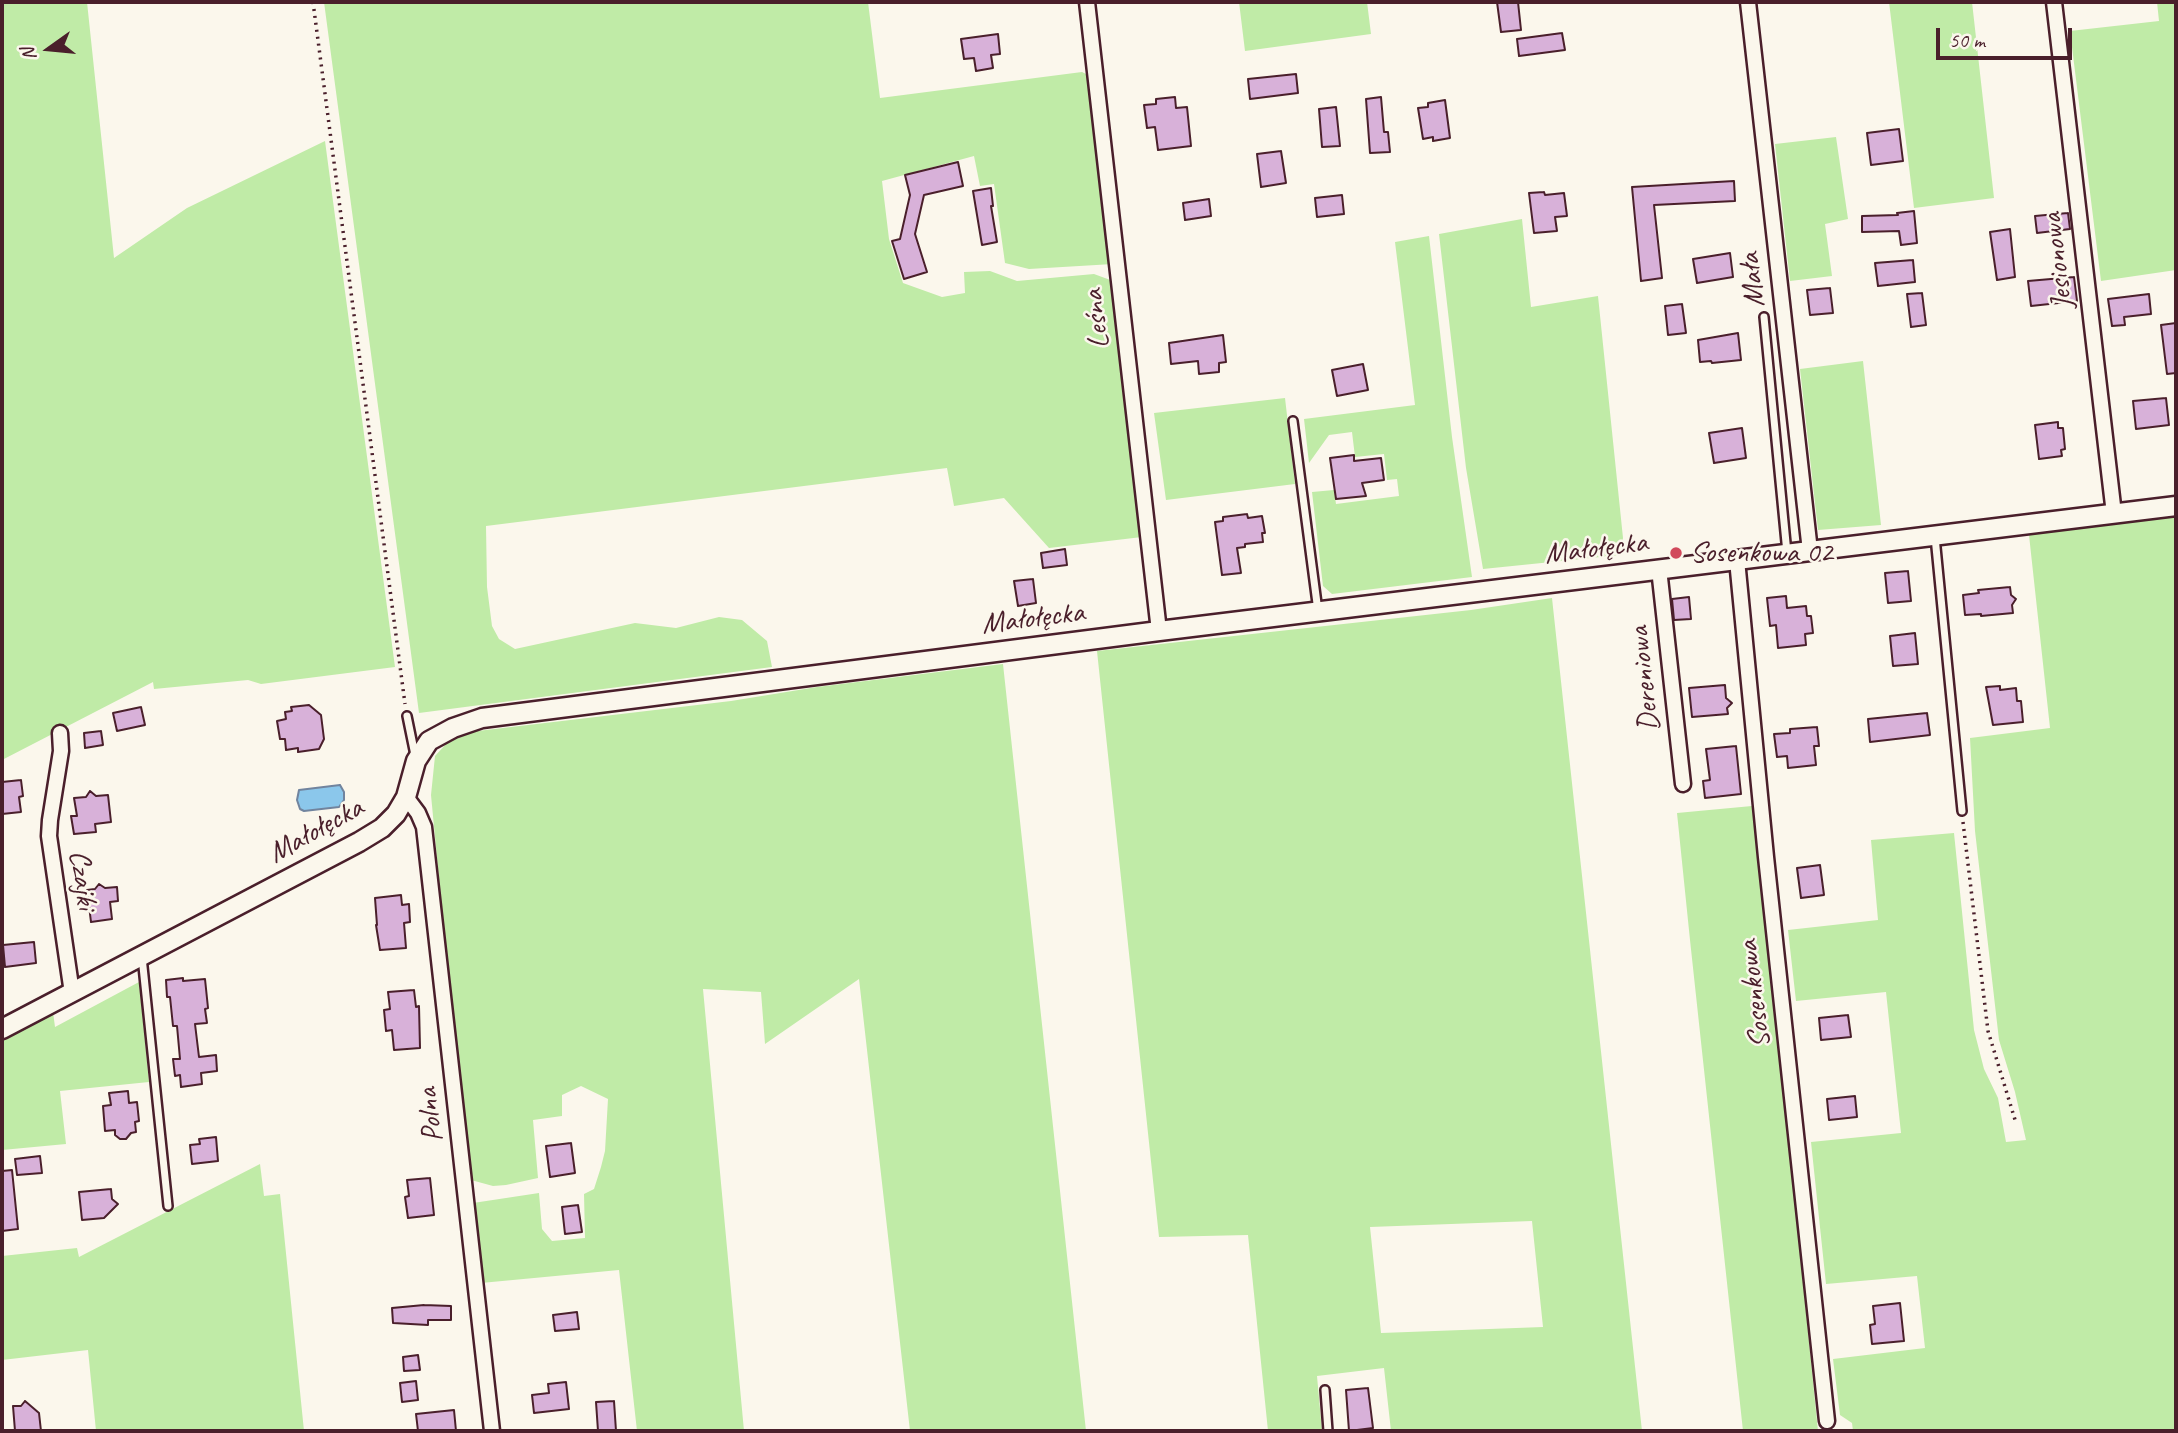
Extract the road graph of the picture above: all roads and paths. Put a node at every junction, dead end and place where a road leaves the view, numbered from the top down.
1 (313, 2) edge
2 (1087, 2) edge
3 (1748, 2) edge
4 (2054, 2) edge
5 (1763, 317) dead end
6 (1293, 421) dead end
7 (2176, 506) edge
8 (2114, 514) junction
9 (1935, 537) junction
10 (1810, 551) junction
11 (1787, 554) junction
12 (1737, 560) junction
13 (1659, 569) junction
14 (1318, 611) junction
15 (1159, 631) junction
16 (407, 716) joint
17 (60, 733) dead end
18 (416, 761) junction
19 (1683, 784) dead end
20 (406, 797) junction
21 (1962, 811) joint
22 (142, 957) junction
23 (72, 993) junction
24 (2, 1029) edge
25 (2016, 1123) dead end
26 (168, 1206) dead end
27 (1325, 1390) dead end
28 (1827, 1421) dead end
29 (492, 1431) edge
30 (1328, 1431) edge

1 - 16 path
2 - 15 street, Leśna
3 - 10 street, Mała
4 - 8 street, Jesionowa
5 - 11 lane
6 - 14 lane
7 - 8 street, Małołęcka
8 - 9 street, Małołęcka
9 - 10 street, Małołęcka
9 - 21 lane
10 - 11 street, Małołęcka
11 - 12 street, Małołęcka
12 - 13 street, Małołęcka
12 - 28 street, Sosenkowa
13 - 14 street, Małołęcka
13 - 19 street, Dereniowa
14 - 15 street, Małołęcka
15 - 18 street, Małołęcka
16 - 18 lane
17 - 23 street, Czajki
18 - 20 street, Małołęcka
20 - 22 street, Małołęcka
20 - 29 street, Polna
21 - 25 path
22 - 23 street, Małołęcka
22 - 26 lane
23 - 24 street, Małołęcka
27 - 30 lane

